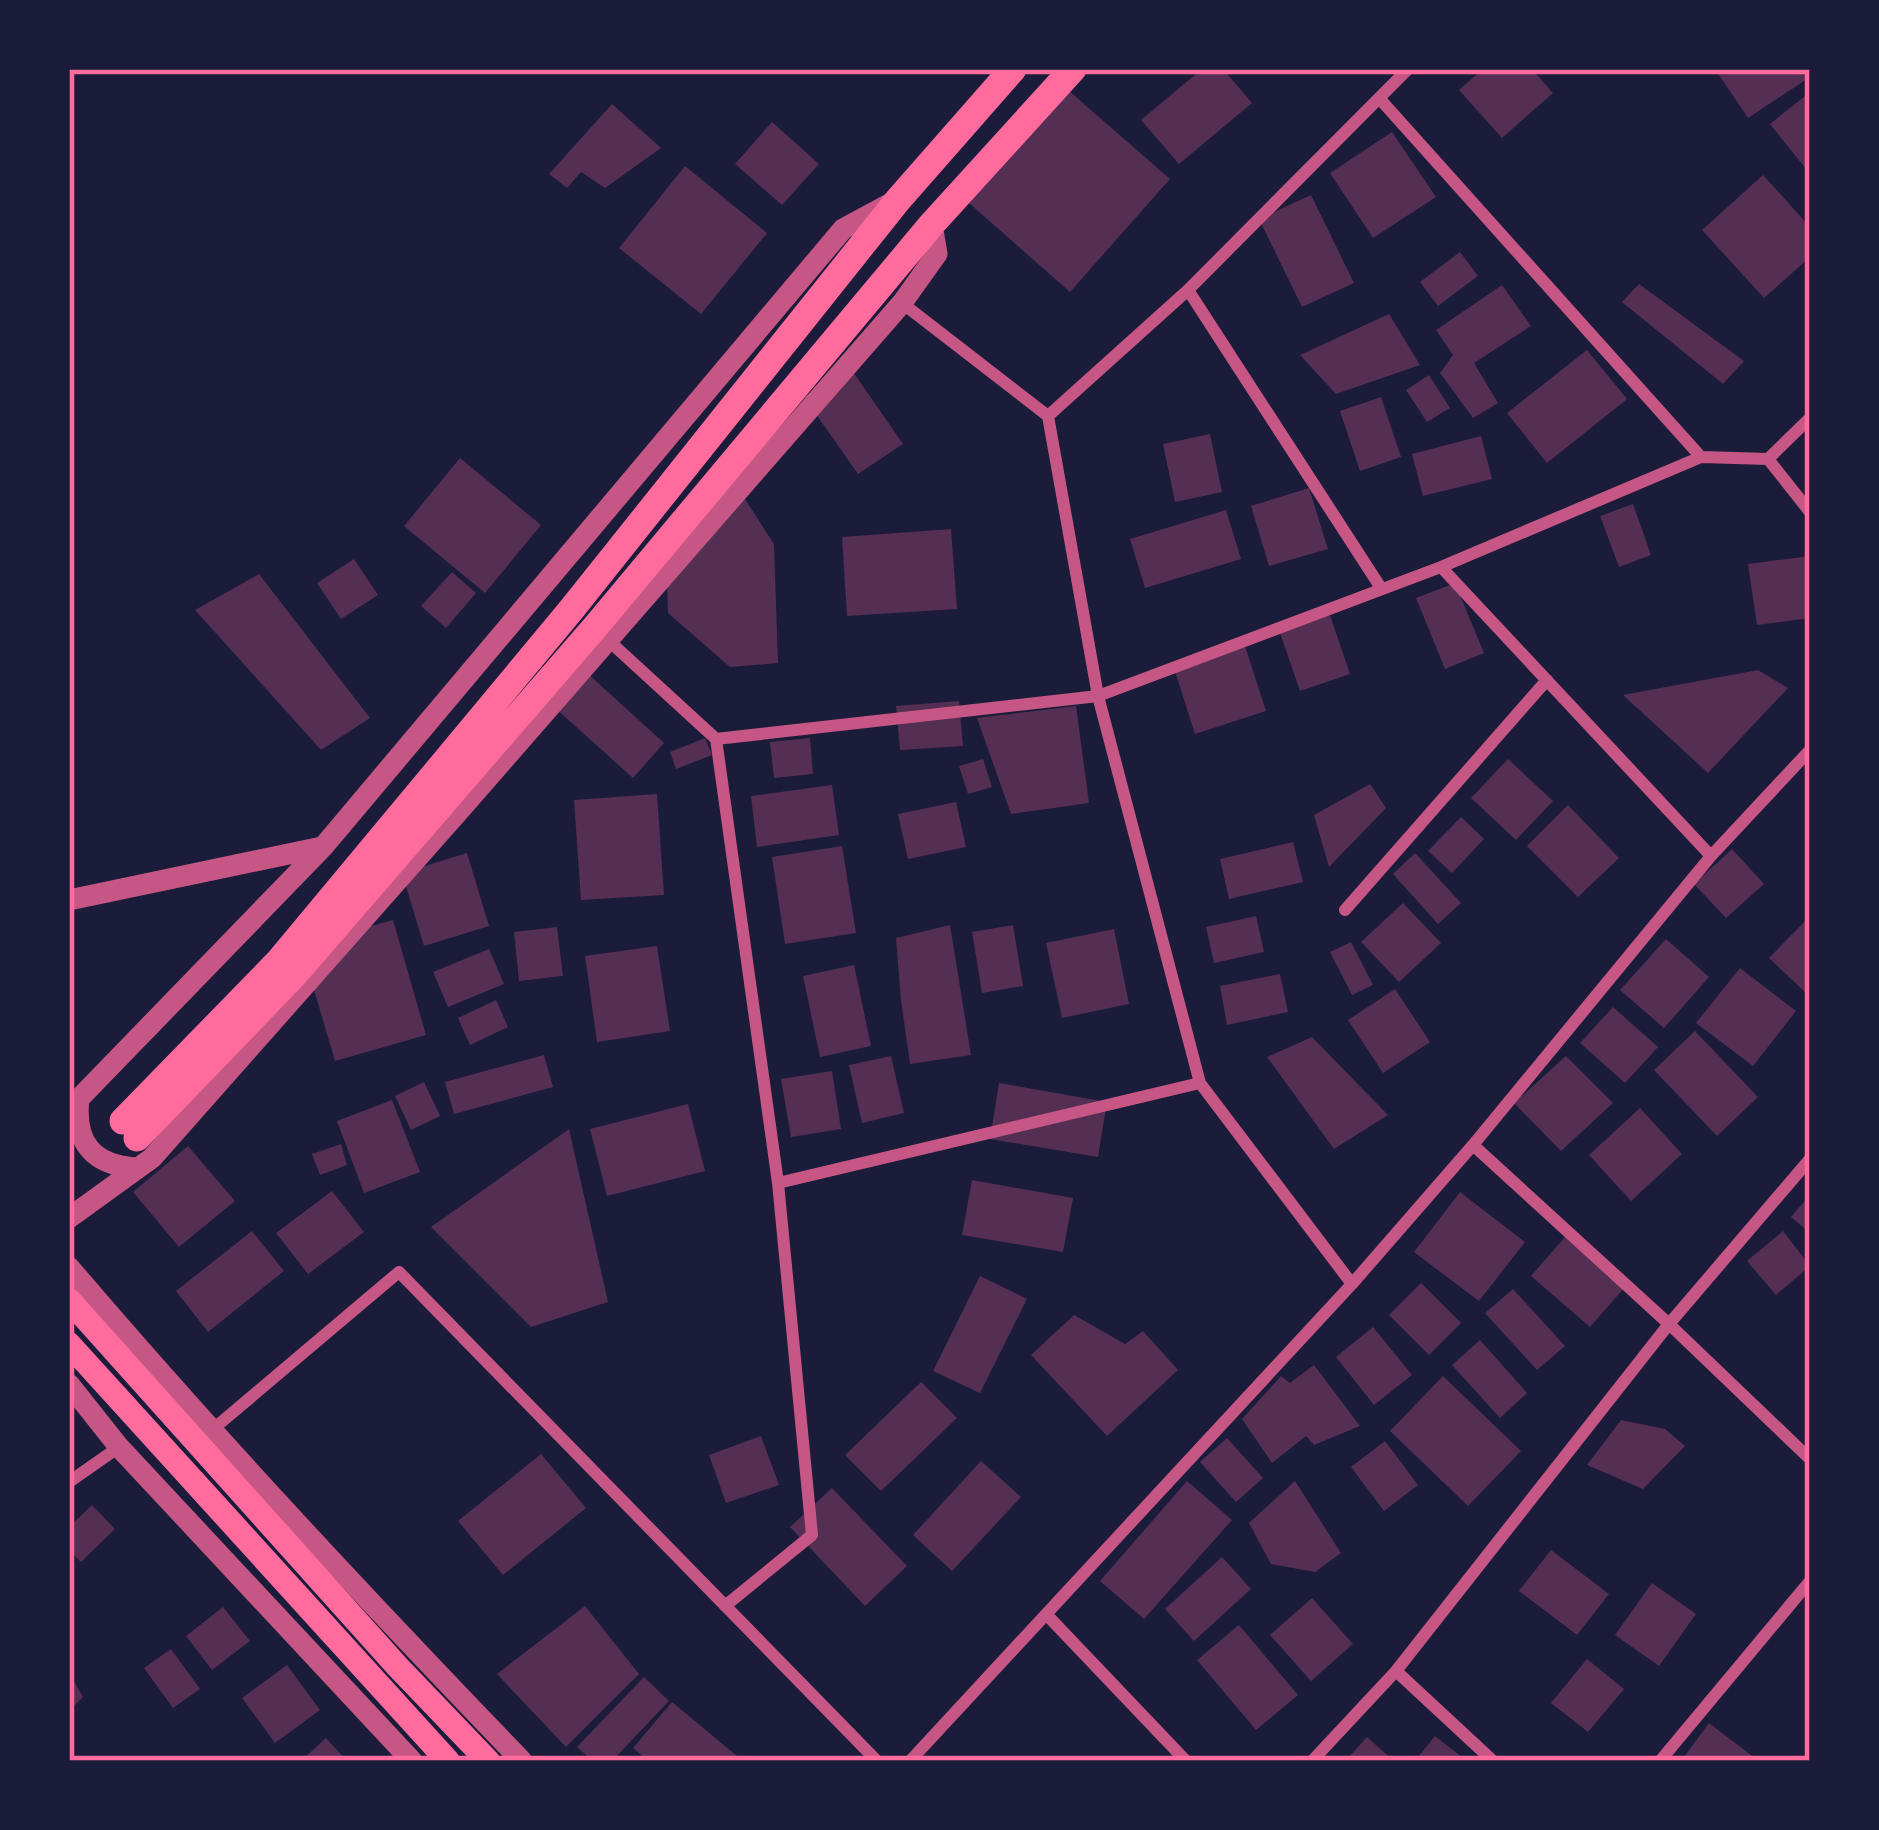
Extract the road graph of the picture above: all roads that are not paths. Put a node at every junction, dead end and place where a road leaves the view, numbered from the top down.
1 (1013, 69) edge
2 (1073, 69) edge
3 (1408, 69) edge
4 (1379, 98) junction
5 (898, 200) junction
6 (932, 224) junction
7 (1188, 290) junction
8 (902, 303) junction
9 (1048, 416) junction
10 (1810, 418) edge
11 (1701, 457) junction
12 (1768, 459) junction
13 (1810, 512) edge
14 (1441, 567) junction
15 (1381, 588) junction
16 (608, 640) junction
17 (1547, 680) junction
18 (1098, 696) junction
19 (716, 739) junction
20 (1810, 750) edge
21 (322, 847) junction
22 (1711, 856) junction
23 (69, 900) edge
24 (1345, 910) dead end
25 (1200, 1083) junction
26 (74, 1104) edge
27 (1473, 1145) junction
28 (1810, 1159) edge
29 (136, 1168) junction
30 (778, 1183) junction
31 (72, 1219) edge
32 (69, 1267) edge
33 (1352, 1284) junction
34 (69, 1300) edge
35 (1669, 1324) junction
36 (69, 1344) edge
37 (69, 1384) edge
38 (188, 1404) junction
39 (212, 1430) junction
40 (119, 1447) junction
41 (1810, 1459) edge
42 (69, 1482) edge
43 (1810, 1581) edge
44 (725, 1606) junction
45 (1046, 1614) junction
46 (1396, 1671) junction
47 (412, 1761) edge
48 (448, 1761) edge
49 (488, 1761) edge
50 (522, 1761) edge
51 (877, 1761) edge
52 (910, 1761) edge
53 (1186, 1761) edge
54 (1312, 1761) edge
55 (1492, 1761) edge
56 (1660, 1761) edge

1 - 5 main road
2 - 6 main road
3 - 4 street
4 - 7 street
4 - 11 street
5 - 6 main road
5 - 21 street
6 - 8 street
7 - 9 street
7 - 15 street
8 - 9 street
8 - 16 street
9 - 18 street
10 - 12 street
11 - 12 street
11 - 14 street
12 - 13 street
14 - 15 street
14 - 17 street
15 - 18 street
16 - 19 street
16 - 29 street
17 - 22 street
17 - 24 street
18 - 19 street
18 - 25 street
19 - 30 street
20 - 22 street
21 - 23 street
21 - 26 street
22 - 27 street
25 - 30 street
25 - 33 street
26 - 29 street
27 - 33 street
27 - 35 street
28 - 35 street
29 - 31 street
30 - 44 street
32 - 38 street
33 - 45 street
34 - 49 main road
35 - 41 street
35 - 46 street
36 - 48 main road
37 - 40 street
38 - 39 street
38 - 40 street
39 - 44 street
39 - 50 street
40 - 42 street
40 - 47 street
43 - 56 street
44 - 51 street
45 - 52 street
45 - 53 street
46 - 54 street
46 - 55 street

